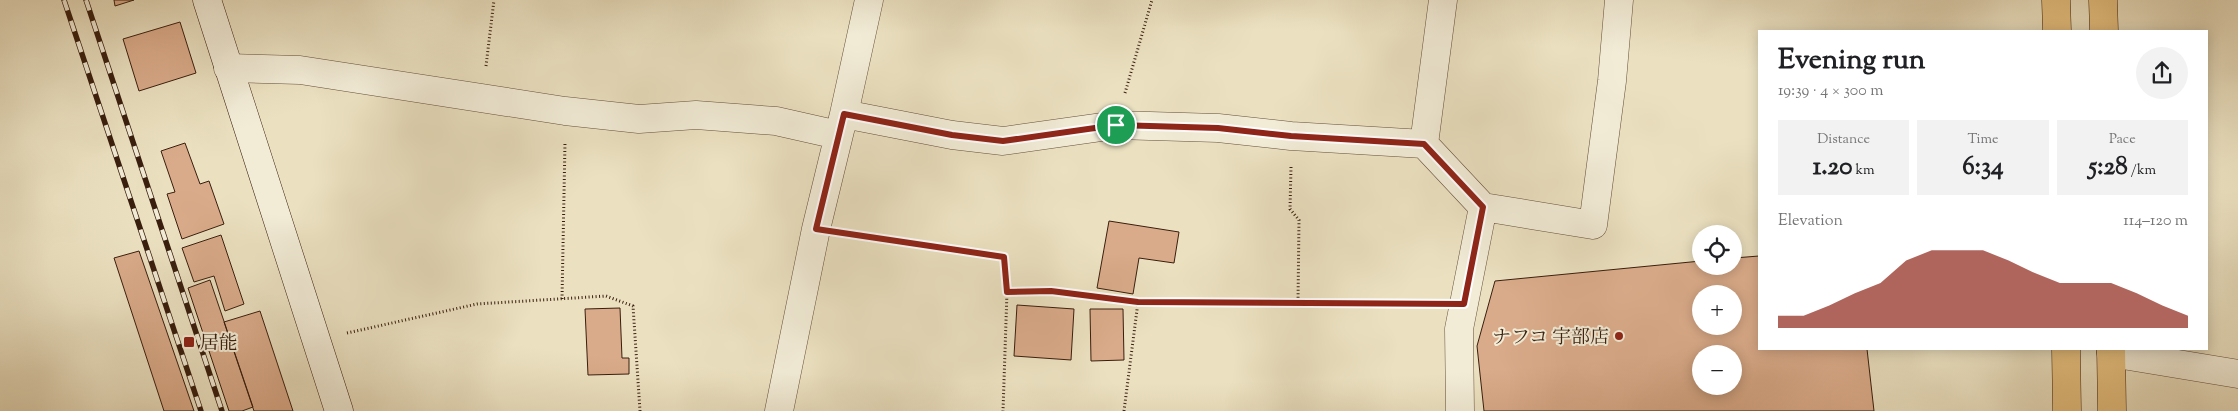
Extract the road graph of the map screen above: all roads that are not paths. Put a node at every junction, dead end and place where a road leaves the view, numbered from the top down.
1 (207, 0) edge
2 (869, 0) edge
3 (1443, 0) edge
4 (1619, 0) edge
5 (2056, 0) edge
6 (2103, 0) edge
7 (2056, 30) edge
8 (2104, 30) edge
9 (228, 68) junction
10 (841, 124) junction
11 (1424, 144) junction
12 (1483, 207) junction
13 (2066, 350) edge
14 (2111, 351) edge
15 (2238, 374) edge
16 (339, 411) edge
17 (779, 411) edge
18 (1460, 411) edge
19 (2068, 411) edge
20 (2112, 411) edge

1 - 9 street
2 - 10 street
3 - 11 street
4 - 12 street
5 - 7 highway
6 - 8 highway
9 - 10 street
9 - 16 street
10 - 11 street
10 - 17 street
11 - 12 street
12 - 18 street
13 - 19 highway
14 - 15 street
14 - 20 highway

